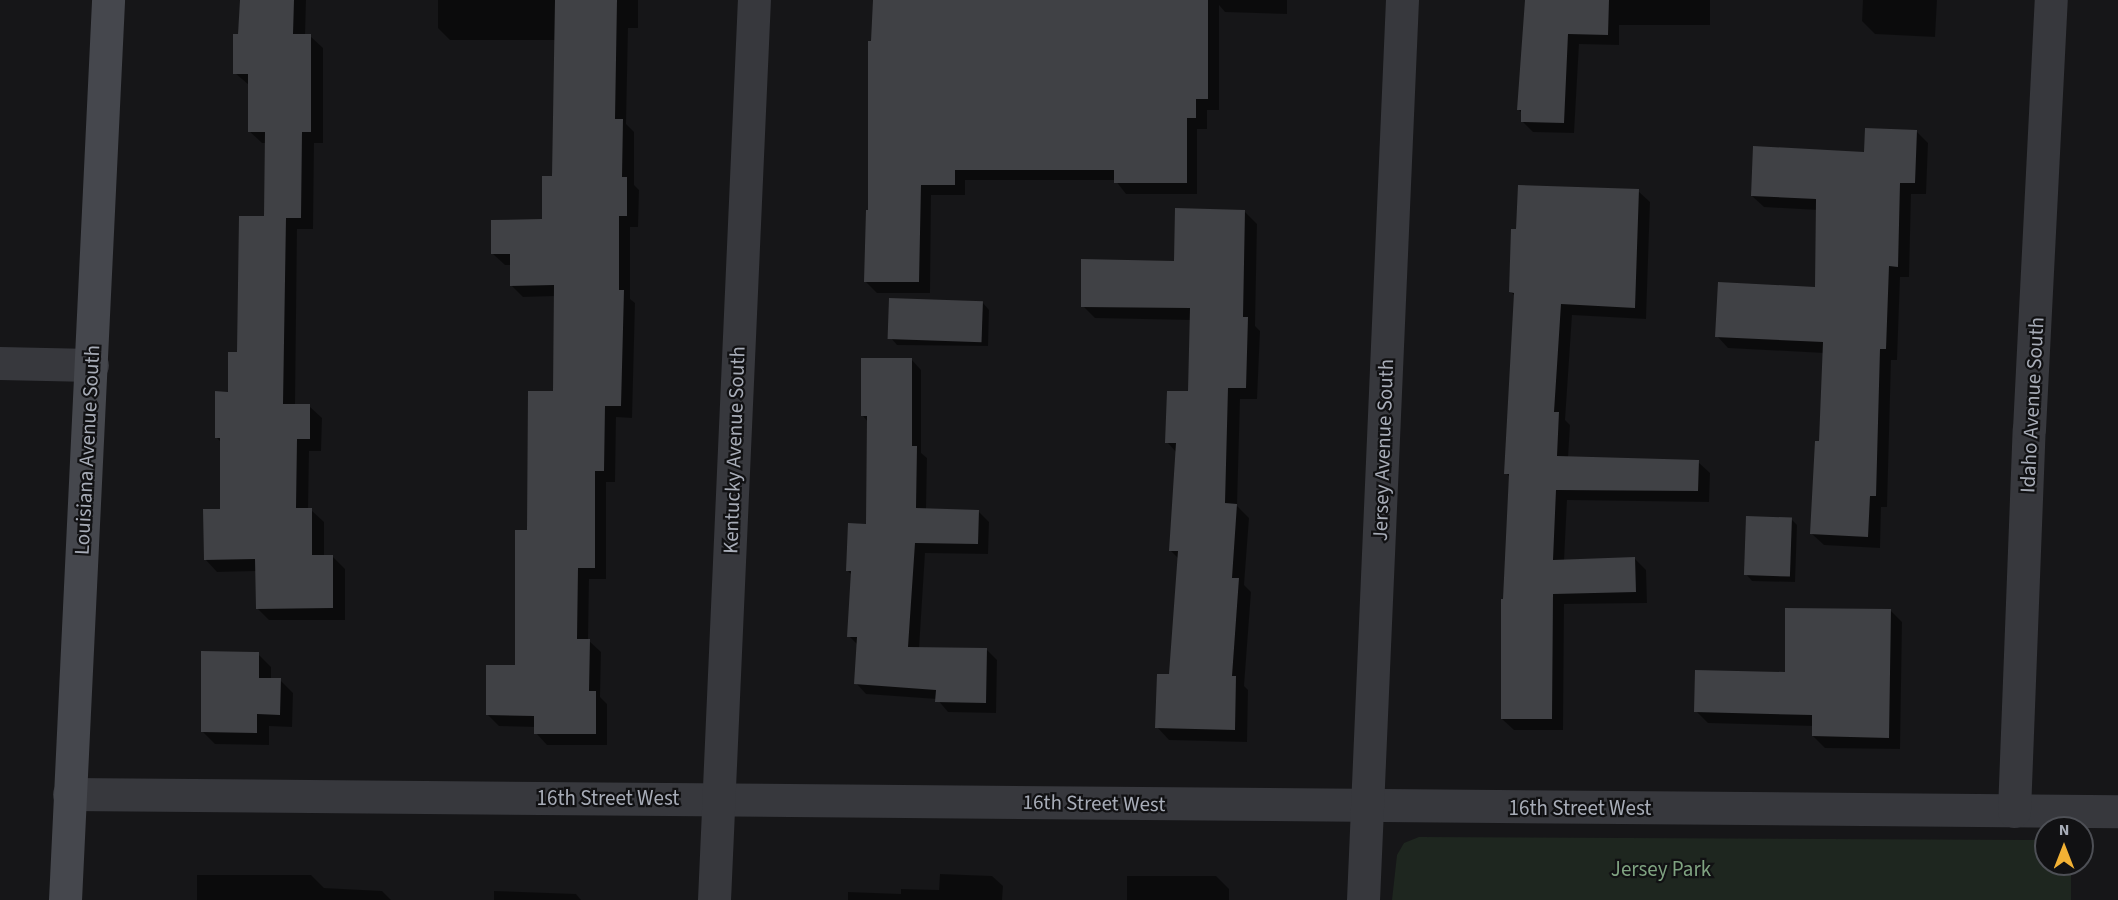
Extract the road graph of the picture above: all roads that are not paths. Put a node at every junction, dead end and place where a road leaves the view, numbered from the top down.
1 (108, 0) edge
2 (754, 0) edge
3 (1402, 0) edge
4 (2051, 0) edge
5 (0, 363) edge
6 (92, 365) junction
7 (69, 794) junction
8 (719, 799) junction
9 (1367, 806) junction
10 (2014, 811) junction
11 (2118, 811) edge
12 (65, 900) edge
13 (714, 900) edge
14 (1363, 900) edge

1 - 6 main road, Louisiana Avenue South
2 - 8 street, Kentucky Avenue South
3 - 9 street, Jersey Avenue South
4 - 10 street, Idaho Avenue South
5 - 6 street
6 - 7 main road, Louisiana Avenue South
7 - 8 street, 16th Street West
7 - 12 main road, Louisiana Avenue South
8 - 9 street, 16th Street West
8 - 13 street, Kentucky Avenue South
9 - 10 street, 16th Street West
9 - 14 street, Jersey Avenue South
10 - 11 street, 16th Street West

